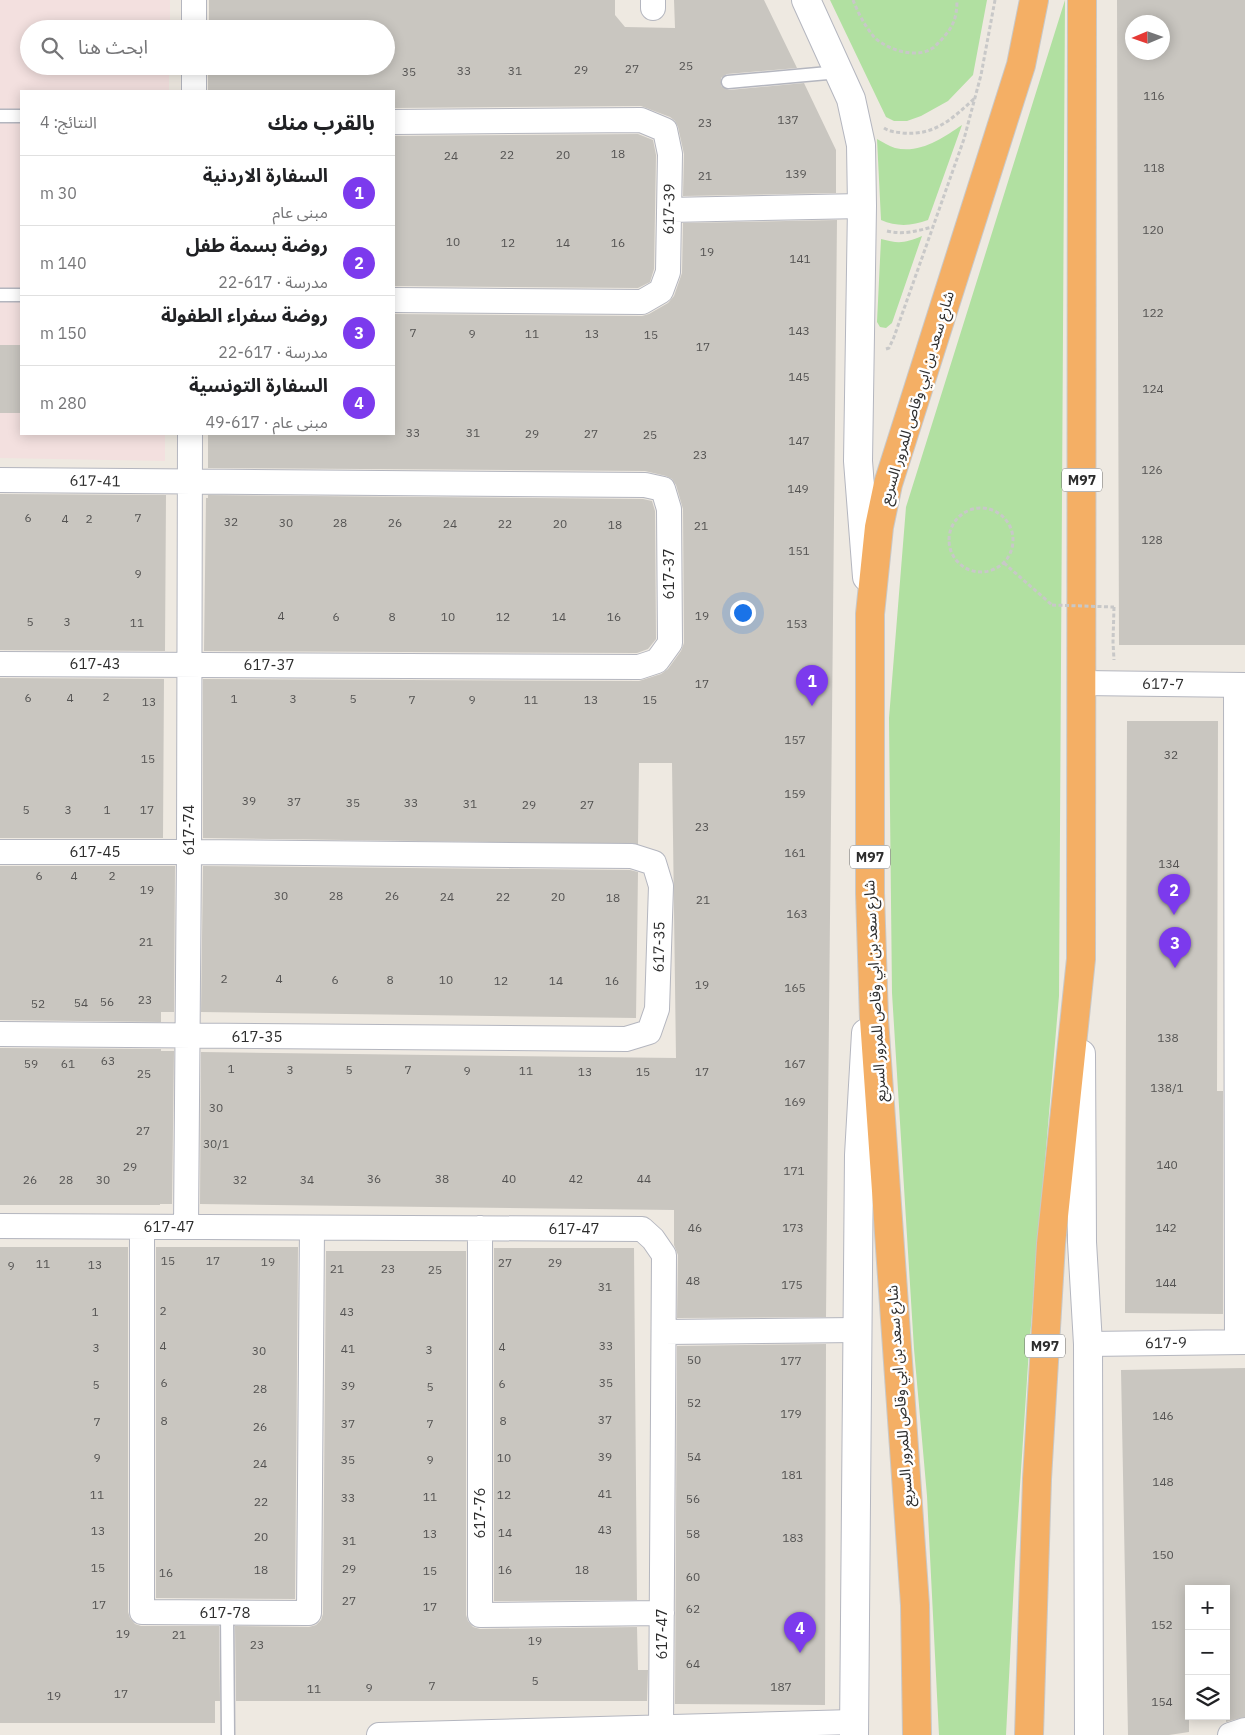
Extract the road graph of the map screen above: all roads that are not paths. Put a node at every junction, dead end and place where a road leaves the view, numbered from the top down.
1 (194, 0) edge
2 (806, 0) edge
3 (1034, 0) edge
4 (1082, 0) edge
5 (194, 20) edge
6 (839, 72) junction
7 (194, 75) edge
8 (728, 82) dead end
9 (194, 90) edge
10 (0, 116) edge
11 (20, 116) edge
12 (395, 122) edge
13 (862, 206) junction
14 (669, 210) junction
15 (0, 294) edge
16 (20, 295) edge
17 (395, 300) edge
18 (190, 435) edge
19 (0, 480) edge
20 (190, 482) junction
21 (870, 614) junction
22 (0, 664) edge
23 (190, 665) junction
24 (1082, 683) junction
25 (1241, 685) edge
26 (0, 852) edge
27 (189, 852) junction
28 (871, 949) junction
29 (1081, 959) junction
30 (0, 1034) edge
31 (187, 1037) junction
32 (0, 1226) edge
33 (142, 1227) junction
34 (186, 1227) junction
35 (312, 1228) junction
36 (480, 1228) junction
37 (856, 1330) junction
38 (664, 1332) junction
39 (1241, 1342) edge
40 (1088, 1344) junction
41 (227, 1613) junction
42 (662, 1613) junction
43 (661, 1728) junction
44 (854, 1728) edge
45 (228, 1735) edge
46 (379, 1735) edge
47 (918, 1735) edge
48 (1029, 1735) edge
49 (1089, 1735) edge

1 - 5 street
2 - 6 street
3 - 21 highway, شارع سعد بن ابي وقاص للمرور السريع / M97
4 - 24 highway, M97
6 - 8 lane
6 - 13 street
7 - 9 street
10 - 11 lane
12 - 14 street, 617-39
13 - 14 street
13 - 21 street
14 - 17 street, 617-39
15 - 16 lane
18 - 20 street, 617-74
19 - 20 street, 617-41
20 - 23 street, 617-74
20 - 23 street, 617-37
21 - 28 highway, شارع سعد بن ابي وقاص للمرور السريع / M97
22 - 23 street, 617-43
23 - 27 street, 617-74
24 - 25 street, 617-7
24 - 29 highway, M97
25 - 39 street
26 - 27 street, 617-45
27 - 31 street, 617-74
27 - 31 street, 617-35
28 - 37 street
28 - 47 highway, شارع سعد بن ابي وقاص للمرور السريع / M97
29 - 40 street
29 - 48 highway, M97
30 - 31 street
31 - 34 street, 617-74
32 - 33 street, 617-47
33 - 34 street, 617-47
33 - 41 street, 617-78
34 - 35 street, 617-47
35 - 36 street, 617-47
35 - 41 street, 617-78
36 - 38 street, 617-47
36 - 42 street, 617-76
37 - 38 street
37 - 44 street
38 - 42 street, 617-47
39 - 40 street, 617-9
40 - 49 street
41 - 45 lane
42 - 43 street, 617-47
43 - 44 street
43 - 46 street

